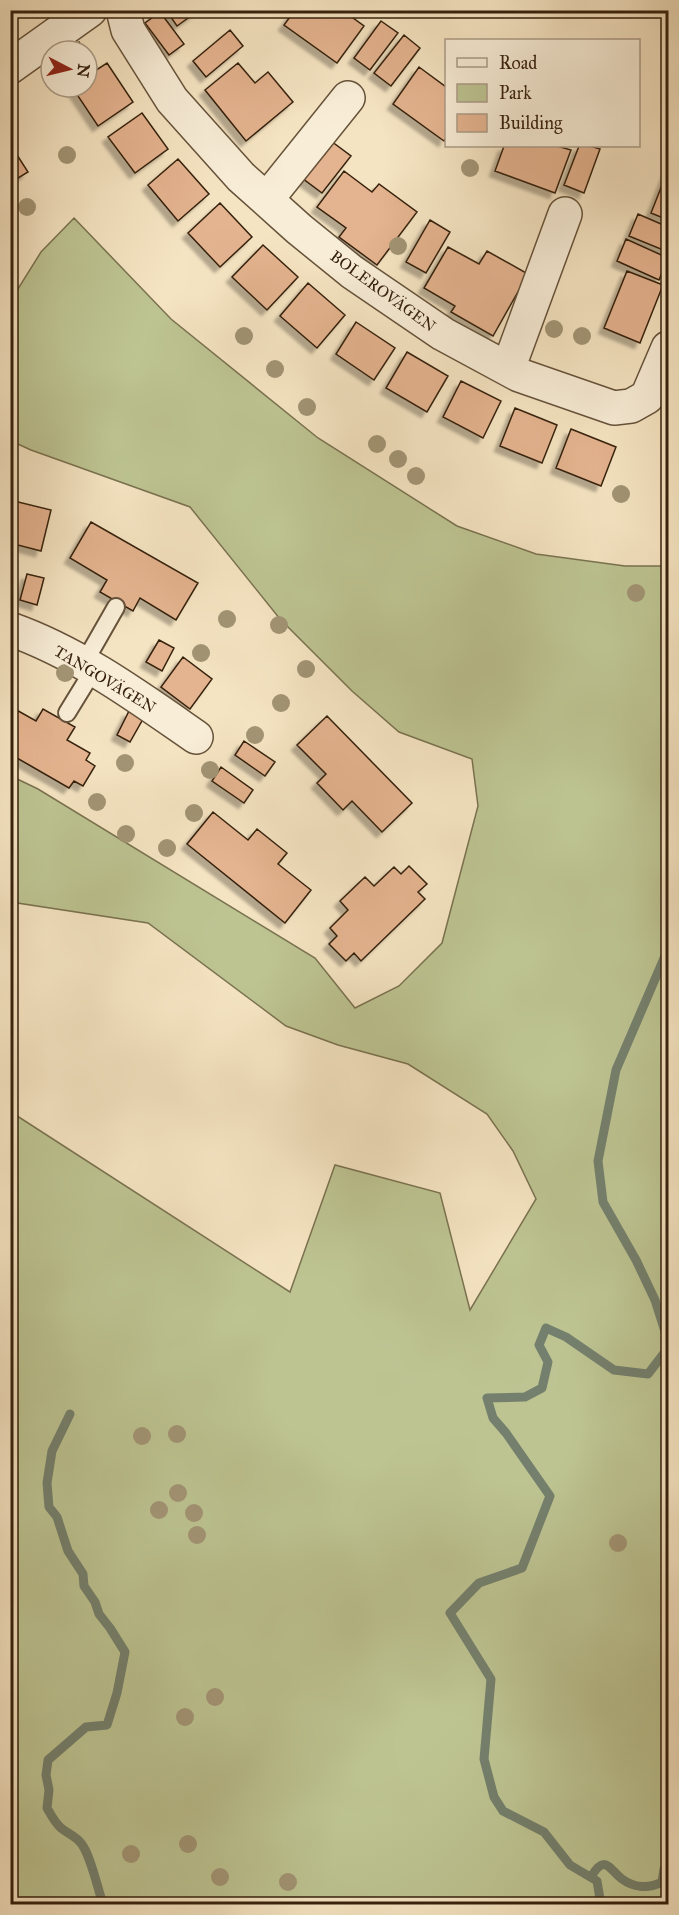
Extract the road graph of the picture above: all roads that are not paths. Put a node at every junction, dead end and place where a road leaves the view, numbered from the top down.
1 (90, 10) edge
2 (123, 10) edge
3 (10, 67) edge
4 (348, 98) dead end
5 (267, 199) junction
6 (565, 214) dead end
7 (669, 348) edge
8 (508, 369) junction
9 (116, 607) dead end
10 (10, 629) edge
11 (89, 666) junction
12 (67, 713) dead end
13 (196, 736) dead end

1 - 3 street
2 - 5 street, BOLEROVÄGEN
4 - 5 street
5 - 8 street, BOLEROVÄGEN
6 - 8 street
7 - 8 street, BOLEROVÄGEN
9 - 11 lane
10 - 11 street, TANGOVÄGEN
11 - 12 lane
11 - 13 street, TANGOVÄGEN

